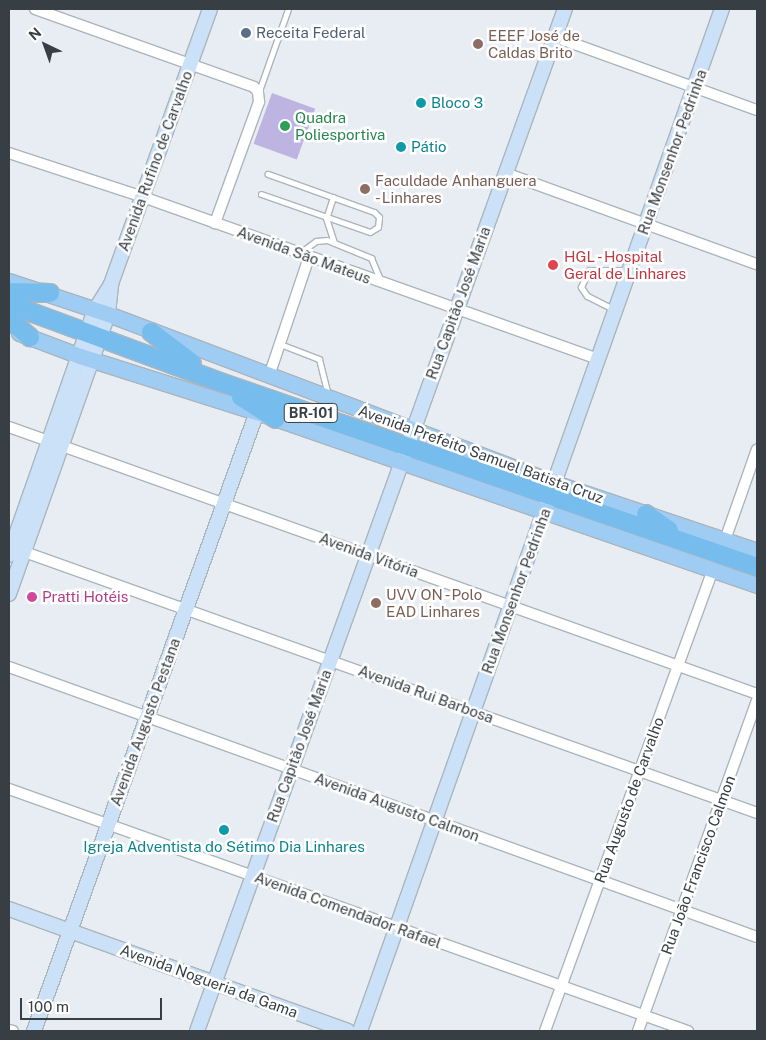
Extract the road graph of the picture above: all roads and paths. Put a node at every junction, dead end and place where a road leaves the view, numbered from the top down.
1 (34, 9) edge
2 (210, 9) edge
3 (288, 9) edge
4 (565, 9) edge
5 (722, 9) edge
6 (555, 37) junction
7 (190, 64) junction
8 (695, 87) junction
9 (256, 89) junction
10 (757, 110) edge
11 (9, 154) edge
12 (505, 173) junction
13 (268, 174) dead end
14 (261, 194) dead end
15 (142, 197) junction
16 (334, 197) junction
17 (326, 218) junction
18 (215, 223) junction
19 (646, 224) junction
20 (334, 243) junction
21 (299, 253) junction
22 (310, 257) junction
23 (757, 264) edge
24 (630, 270) junction
25 (9, 281) edge
26 (381, 282) junction
27 (9, 292) edge
28 (50, 293) junction
29 (9, 304) edge
30 (456, 309) junction
31 (616, 310) junction
32 (102, 312) junction
33 (9, 319) edge
34 (9, 329) edge
35 (151, 332) junction
36 (94, 334) junction
37 (30, 337) junction
38 (280, 344) junction
39 (86, 358) junction
40 (598, 359) junction
41 (187, 370) junction
42 (269, 376) junction
43 (217, 381) junction
44 (328, 398) junction
45 (256, 412) junction
46 (276, 419) junction
47 (9, 427) edge
48 (412, 429) junction
49 (56, 444) junction
50 (757, 449) edge
51 (403, 454) junction
52 (549, 497) junction
53 (223, 503) junction
54 (646, 514) junction
55 (725, 540) junction
56 (688, 542) junction
57 (13, 550) edge
58 (757, 551) edge
59 (367, 554) junction
60 (757, 568) edge
61 (713, 569) junction
62 (757, 585) edge
63 (9, 594) edge
64 (510, 606) junction
65 (185, 609) junction
66 (330, 659) junction
67 (678, 666) junction
68 (9, 667) edge
69 (757, 694) edge
70 (757, 700) edge
71 (473, 711) junction
72 (147, 717) junction
73 (291, 769) junction
74 (640, 771) junction
75 (9, 789) edge
76 (721, 800) junction
77 (757, 814) edge
78 (435, 820) junction
79 (108, 824) junction
80 (253, 876) junction
81 (600, 880) junction
82 (9, 909) edge
83 (682, 909) junction
84 (397, 927) junction
85 (70, 930) junction
86 (757, 936) edge
87 (215, 983) junction
88 (562, 986) junction
89 (644, 1016) junction
90 (9, 1030) edge
91 (13, 1031) edge
92 (34, 1031) edge
93 (197, 1031) edge
94 (348, 1031) edge
95 (360, 1031) edge
96 (545, 1031) edge
97 (638, 1031) edge
98 (688, 1031) edge

1 - 7 street
2 - 7 main road, Avenida Rufino de Carvalho
3 - 9 lane
4 - 6 main road, Rua Capitão José Maria
5 - 8 main road, Rua Monsenhor Pedrinha
6 - 8 street
6 - 12 main road, Rua Capitão José Maria
7 - 9 street
7 - 15 main road, Avenida Rufino de Carvalho
8 - 10 street
8 - 19 main road, Rua Monsenhor Pedrinha
9 - 18 street
11 - 15 street, Avenida São Mateus
12 - 19 street
12 - 30 main road, Rua Capitão José Maria
13 - 16 lane
14 - 17 lane
15 - 18 street, Avenida São Mateus
15 - 32 main road, Avenida Rufino de Carvalho
16 - 17 lane
16 - 17 lane
17 - 20 lane
18 - 21 street, Avenida São Mateus
19 - 23 street
19 - 24 main road, Rua Monsenhor Pedrinha
20 - 21 lane
20 - 26 lane
21 - 22 street, Avenida São Mateus
22 - 26 street, Avenida São Mateus
22 - 38 street
24 - 31 main road, Rua Monsenhor Pedrinha
24 - 31 lane
25 - 28 main road, Avenida Prefeito Samuel Batista Cruz
26 - 30 street, Avenida São Mateus
27 - 28 highway
28 - 32 main road, Avenida Prefeito Samuel Batista Cruz
29 - 36 highway, BR-101
30 - 40 street, Avenida São Mateus
30 - 48 main road, Rua Capitão José Maria
31 - 40 main road, Rua Monsenhor Pedrinha
32 - 35 main road, Avenida Prefeito Samuel Batista Cruz
32 - 36 main road, Avenida Rufino de Carvalho
33 - 37 highway
34 - 37 main road
35 - 42 main road, Avenida Prefeito Samuel Batista Cruz
35 - 43 highway
36 - 39 main road, Avenida Rufino de Carvalho
36 - 41 highway, BR-101
37 - 39 main road
38 - 42 street
38 - 44 lane
39 - 45 main road
39 - 49 main road
40 - 52 main road, Rua Monsenhor Pedrinha
41 - 43 highway, BR-101
41 - 46 highway
42 - 44 main road, Avenida Prefeito Samuel Batista Cruz
43 - 51 highway, BR-101
44 - 48 main road, Avenida Prefeito Samuel Batista Cruz
45 - 46 main road
45 - 53 main road, Avenida Augusto Pestana
46 - 51 main road
47 - 49 street, Avenida Vitória
48 - 51 main road, Rua Capitão José Maria
48 - 52 main road, Avenida Prefeito Samuel Batista Cruz
49 - 53 street, Avenida Vitória
49 - 57 main road
50 - 55 street
51 - 52 highway, BR-101
51 - 59 main road, Rua Capitão José Maria
52 - 54 main road, Avenida Prefeito Samuel Batista Cruz
52 - 56 highway, BR-101
52 - 61 main road, Avenida Prefeito Samuel Batista Cruz
52 - 64 main road, Rua Monsenhor Pedrinha
53 - 59 street, Avenida Vitória
53 - 65 main road, Avenida Augusto Pestana
54 - 55 main road, Avenida Prefeito Samuel Batista Cruz
54 - 56 highway
55 - 58 main road, Avenida Prefeito Samuel Batista Cruz
56 - 60 highway, BR-101
57 - 63 main road
57 - 65 street, Avenida Rui Barbosa
59 - 64 street, Avenida Vitória
59 - 66 main road, Rua Capitão José Maria
61 - 62 main road, Avenida Prefeito Samuel Batista Cruz
61 - 67 street, Rua Augusto de Carvalho
64 - 67 street, Avenida Vitória
64 - 71 main road, Rua Monsenhor Pedrinha
65 - 66 street, Avenida Rui Barbosa
65 - 72 main road, Avenida Augusto Pestana
66 - 71 street, Avenida Rui Barbosa
66 - 73 main road, Rua Capitão José Maria
67 - 69 street, Avenida Vitória
67 - 74 street, Rua Augusto de Carvalho
68 - 72 street, Avenida Augusto Calmon
70 - 76 street, Rua João Francisco Calmon
71 - 74 street, Avenida Rui Barbosa
71 - 78 main road, Rua Monsenhor Pedrinha
72 - 73 street, Avenida Augusto Calmon
72 - 79 main road, Avenida Augusto Pestana
73 - 78 street, Avenida Augusto Calmon
73 - 80 main road, Rua Capitão José Maria
74 - 76 street, Avenida Rui Barbosa
74 - 81 street, Rua Augusto de Carvalho
75 - 79 street, Avenida Comendador Rafael
76 - 77 street, Avenida Rui Barbosa
76 - 83 street, Rua João Francisco Calmon
78 - 81 street, Avenida Augusto Calmon
78 - 84 main road, Rua Monsenhor Pedrinha
79 - 80 street, Avenida Comendador Rafael
79 - 85 main road, Avenida Augusto Pestana
80 - 84 street, Avenida Comendador Rafael
80 - 87 main road, Rua Capitão José Maria
81 - 83 street, Avenida Augusto Calmon
81 - 88 street, Rua Augusto de Carvalho
82 - 85 main road, Avenida Nogueria da Gama
83 - 86 street, Avenida Augusto Calmon
83 - 89 street, Rua João Francisco Calmon
84 - 88 street, Avenida Comendador Rafael
84 - 95 main road, Rua Monsenhor Pedrinha
85 - 87 main road, Avenida Nogueria da Gama
85 - 92 main road, Avenida Augusto Pestana
87 - 93 main road, Rua Capitão José Maria
87 - 94 main road, Avenida Nogueria da Gama
88 - 89 street, Avenida Comendador Rafael
88 - 96 street, Rua Augusto de Carvalho
89 - 97 street, Rua João Francisco Calmon
89 - 98 street, Avenida Comendador Rafael
90 - 91 street

